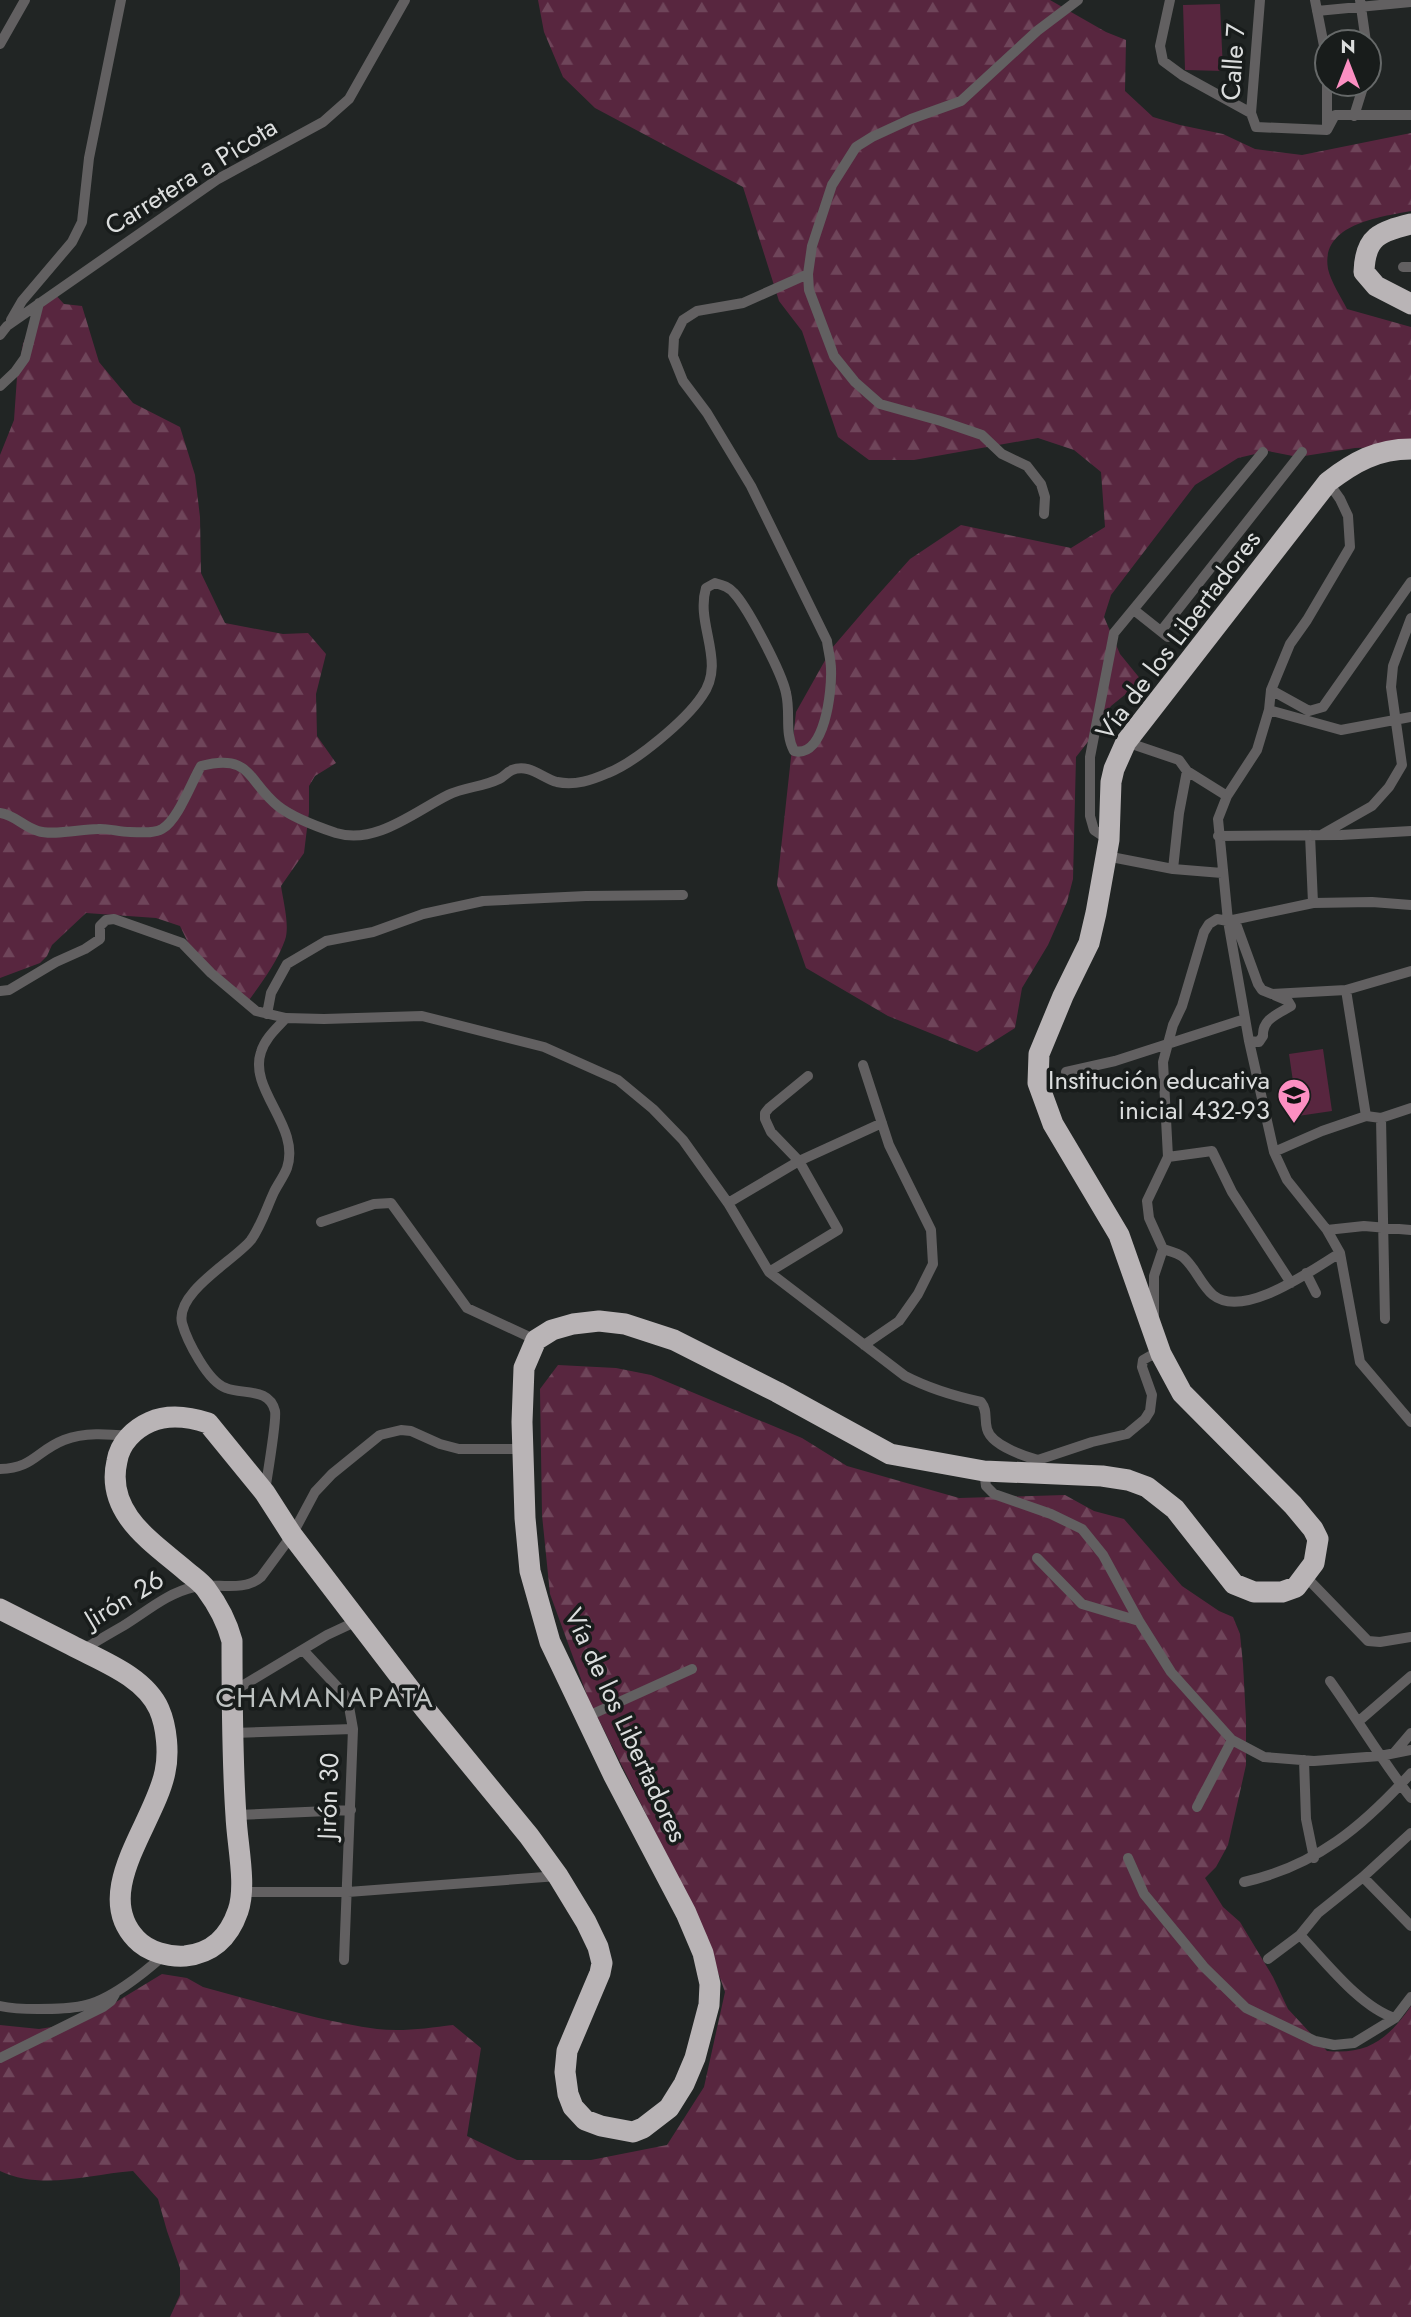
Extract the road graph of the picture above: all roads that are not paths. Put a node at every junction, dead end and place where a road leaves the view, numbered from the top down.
1 (25, 0) edge
2 (121, 0) edge
3 (405, 0) edge
4 (1078, 0) edge
5 (1260, 0) edge
6 (1411, 2) edge
7 (1360, 3) edge
8 (1170, 4) edge
9 (1316, 5) edge
10 (1321, 28) edge
11 (1364, 28) edge
12 (0, 44) edge
13 (1327, 98) edge
14 (1360, 98) edge
15 (1251, 113) junction
16 (1354, 116) junction
17 (1407, 116) edge
18 (1327, 130) junction
19 (1411, 224) edge
20 (808, 274) junction
21 (39, 303) junction
22 (1411, 304) edge
23 (3, 330) edge
24 (0, 386) edge
25 (1411, 449) edge
26 (1263, 452) dead end
27 (1302, 452) dead end
28 (1328, 482) junction
29 (1044, 514) dead end
30 (1411, 582) edge
31 (1134, 611) junction
32 (1411, 618) edge
33 (1271, 690) junction
34 (1269, 710) junction
35 (1411, 717) edge
36 (1397, 721) junction
37 (1126, 742) junction
38 (1187, 771) junction
39 (1227, 796) junction
40 (0, 813) edge
41 (1411, 831) edge
42 (1315, 835) junction
43 (1218, 836) junction
44 (1107, 848) junction
45 (1173, 869) junction
46 (1222, 873) junction
47 (683, 895) dead end
48 (1313, 902) junction
49 (1411, 905) edge
50 (1231, 921) junction
51 (1411, 971) edge
52 (1346, 990) junction
53 (0, 991) edge
54 (1272, 994) junction
55 (267, 1014) junction
56 (286, 1018) junction
57 (1245, 1019) junction
58 (1249, 1041) junction
59 (1166, 1045) junction
60 (863, 1065) dead end
61 (1066, 1072) dead end
62 (808, 1076) dead end
63 (1411, 1108) edge
64 (1366, 1116) junction
65 (1381, 1118) junction
66 (882, 1123) junction
67 (1274, 1152) junction
68 (1168, 1157) junction
69 (799, 1161) junction
70 (729, 1203) junction
71 (321, 1222) dead end
72 (1382, 1228) junction
73 (1327, 1230) junction
74 (1411, 1230) edge
75 (1163, 1249) junction
76 (1340, 1252) junction
77 (769, 1272) junction
78 (1306, 1273) junction
79 (1292, 1283) junction
80 (1316, 1293) dead end
81 (1385, 1319) dead end
82 (1154, 1331) junction
83 (536, 1340) junction
84 (864, 1345) junction
85 (1161, 1353) junction
86 (1411, 1422) edge
87 (130, 1436) junction
88 (524, 1449) junction
89 (1031, 1467) junction
90 (0, 1469) edge
91 (984, 1471) junction
92 (265, 1493) junction
93 (292, 1535) junction
94 (1037, 1559) dead end
95 (1306, 1577) junction
96 (205, 1587) junction
97 (0, 1609) edge
98 (357, 1620) junction
99 (1139, 1622) junction
100 (1411, 1637) edge
101 (303, 1650) junction
102 (81, 1651) junction
103 (692, 1669) dead end
104 (1411, 1676) edge
105 (1330, 1681) dead end
106 (232, 1692) junction
107 (586, 1717) junction
108 (1359, 1721) junction
109 (353, 1729) junction
110 (233, 1733) junction
111 (1411, 1733) edge
112 (1232, 1740) junction
113 (1411, 1750) edge
114 (1394, 1753) junction
115 (1380, 1756) junction
116 (1304, 1760) junction
117 (1411, 1773) edge
118 (1401, 1785) junction
119 (1411, 1798) edge
120 (1197, 1807) dead end
121 (351, 1810) junction
122 (236, 1815) junction
123 (1411, 1833) edge
124 (1128, 1858) dead end
125 (1314, 1858) junction
126 (558, 1876) junction
127 (1363, 1877) junction
128 (1244, 1882) dead end
129 (242, 1892) junction
130 (348, 1892) junction
131 (1411, 1926) edge
132 (1300, 1936) junction
133 (164, 1955) junction
134 (1268, 1959) dead end
135 (344, 1960) dead end
136 (116, 1990) junction
137 (1411, 1997) edge
138 (0, 2006) edge
139 (1395, 2018) junction
140 (0, 2058) edge

1 - 12 street
2 - 23 street
3 - 21 street, Carretera a Picota
4 - 20 street
5 - 15 street, Calle 7
6 - 7 street
7 - 9 street
7 - 11 street
8 - 15 street
9 - 10 street
13 - 18 street
14 - 16 street
15 - 18 street, Calle 7
16 - 17 street
16 - 18 street
19 - 22 highway
20 - 29 street
20 - 40 street
21 - 23 street, Carretera a Picota
21 - 24 street
25 - 28 highway, Vía de los Libertadores
26 - 31 street
27 - 31 street
28 - 33 street
28 - 37 highway, Vía de los Libertadores
30 - 33 street
31 - 44 street
32 - 36 street
33 - 34 street
34 - 36 street
34 - 39 street
35 - 36 street
36 - 42 street
37 - 38 street
37 - 44 highway, Vía de los Libertadores
38 - 39 street
38 - 45 street
39 - 43 street
41 - 42 street
42 - 43 street
42 - 48 street
43 - 46 street
44 - 45 street
44 - 82 highway, Vía de los Libertadores
45 - 46 street
46 - 50 street
47 - 55 street
48 - 49 street
48 - 50 street
50 - 54 street
50 - 57 street
50 - 59 street
51 - 52 street
52 - 54 street
52 - 64 street
53 - 55 street
54 - 58 street
55 - 56 street
56 - 70 street
56 - 92 street
57 - 58 street
57 - 59 street
58 - 67 street
59 - 61 street
59 - 68 street
60 - 66 street
62 - 69 street
63 - 65 street
64 - 65 street
64 - 67 street
65 - 72 street
66 - 69 street
66 - 84 street
67 - 73 street
68 - 75 street
68 - 79 street
69 - 70 street
69 - 77 street
70 - 77 street
71 - 83 street
72 - 73 street
72 - 74 street
72 - 81 street
73 - 76 street
75 - 79 street
75 - 82 street
76 - 78 street
76 - 86 street
77 - 84 street
78 - 79 street
78 - 80 street
82 - 85 highway, Vía de los Libertadores
83 - 88 highway, Vía de los Libertadores
83 - 91 highway
84 - 89 street
85 - 89 street
85 - 95 highway, Vía de los Libertadores
87 - 90 street
87 - 92 highway, Vía de los Libertadores
87 - 96 highway
88 - 93 street, Jirón 26
88 - 107 highway, Vía de los Libertadores
89 - 91 highway
89 - 95 highway
91 - 99 street
92 - 93 highway, Vía de los Libertadores
93 - 96 street, Jirón 26
93 - 98 highway, Vía de los Libertadores
94 - 99 street
95 - 100 street
96 - 102 street, Jirón 26
96 - 106 highway
97 - 102 highway
98 - 101 street
98 - 126 highway, Vía de los Libertadores
99 - 112 street
101 - 106 street
101 - 109 street, Jirón 30
102 - 133 highway
103 - 107 street
104 - 108 street
105 - 108 street
106 - 110 highway
107 - 126 highway, Vía de los Libertadores
108 - 115 street
109 - 110 street
109 - 121 street, Jirón 30
110 - 122 highway
111 - 114 street
112 - 116 street
112 - 120 street
113 - 114 street
114 - 115 street
115 - 116 street
115 - 118 street
116 - 125 street
117 - 118 street
118 - 119 street
118 - 125 street
121 - 122 street
121 - 130 street, Jirón 30
122 - 129 highway
123 - 127 street
124 - 139 street
125 - 128 street
126 - 130 street
127 - 131 street
127 - 132 street
129 - 130 street
129 - 133 highway
130 - 135 street, Jirón 30
132 - 134 street
132 - 139 street
133 - 136 street
136 - 138 street
136 - 140 street
137 - 139 street

